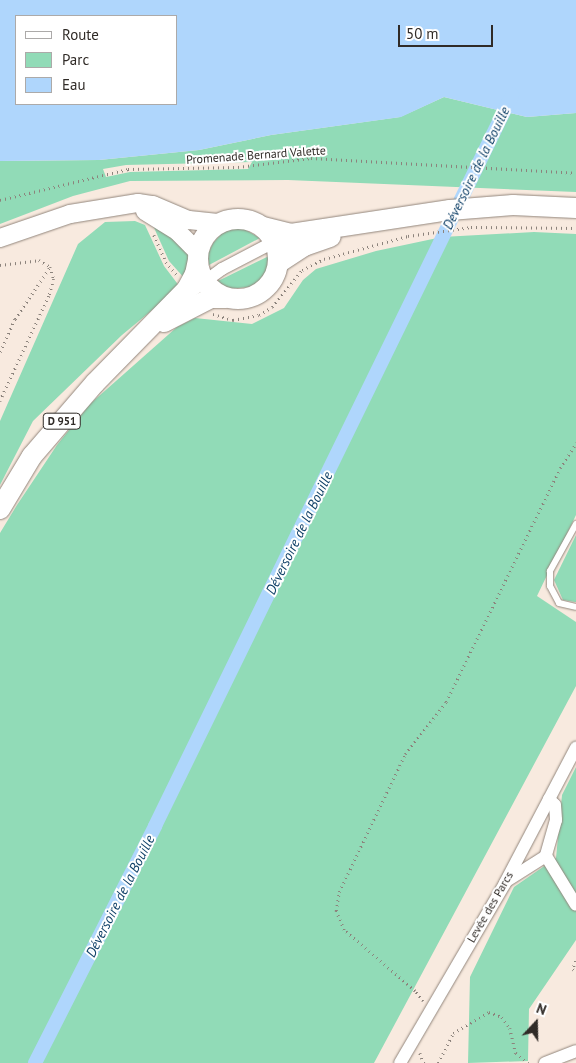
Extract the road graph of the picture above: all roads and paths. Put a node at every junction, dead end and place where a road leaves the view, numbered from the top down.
1 (576, 172) edge
2 (0, 200) edge
3 (118, 204) junction
4 (576, 208) edge
5 (389, 220) junction
6 (220, 223) junction
7 (576, 228) edge
8 (153, 230) dead end
9 (269, 235) junction
10 (0, 238) edge
11 (198, 256) junction
12 (278, 263) junction
13 (0, 265) edge
14 (50, 267) junction
15 (204, 281) junction
16 (183, 282) dead end
17 (226, 298) junction
18 (207, 311) dead end
19 (135, 341) junction
20 (0, 352) edge
21 (0, 401) edge
22 (576, 443) edge
23 (0, 509) edge
24 (576, 524) edge
25 (576, 608) edge
26 (576, 748) edge
27 (549, 799) junction
28 (546, 856) junction
29 (505, 881) junction
30 (576, 905) edge
31 (576, 962) edge
32 (576, 971) edge
33 (429, 1014) junction
34 (576, 1051) edge
35 (400, 1063) edge
36 (438, 1063) edge
37 (528, 1063) edge
38 (545, 1063) edge

1 - 2 path, Promenade Bernard Valette
3 - 6 main road
3 - 10 main road
3 - 11 main road
4 - 5 main road
5 - 9 main road
5 - 12 main road
6 - 9 main road
6 - 11 main road
7 - 18 path
8 - 16 path
9 - 12 main road
9 - 15 street
11 - 15 main road
11 - 19 main road, D 951
12 - 17 main road
13 - 14 path
14 - 20 path
14 - 21 path
15 - 17 main road
15 - 19 street
17 - 19 main road, D 951
19 - 23 main road, D 951
22 - 33 path
24 - 25 lane
26 - 27 street, Levée des Parcs
27 - 28 street
27 - 29 street, Levée des Parcs
28 - 29 street
28 - 30 street
29 - 33 street, Levée des Parcs
31 - 32 path
33 - 35 street, Levée des Parcs
34 - 38 street
36 - 37 path

